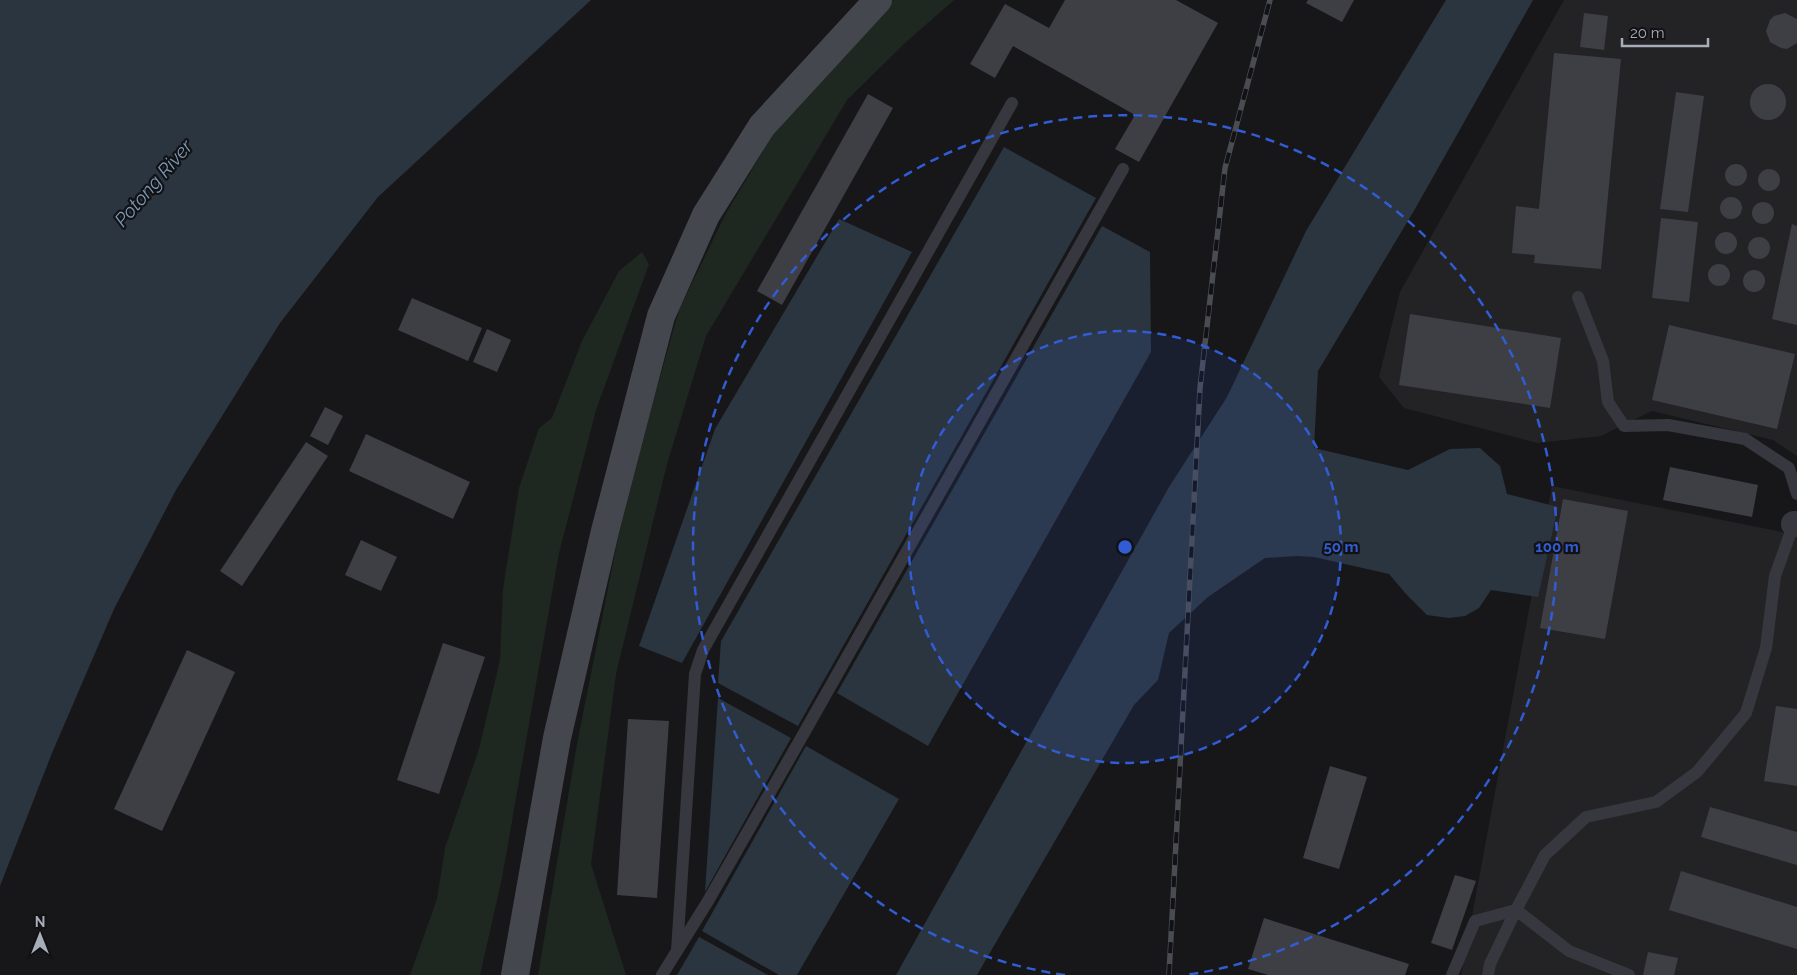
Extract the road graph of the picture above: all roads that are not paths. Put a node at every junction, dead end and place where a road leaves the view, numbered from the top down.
1 (878, 0) edge
2 (1012, 103) dead end
3 (1122, 169) dead end
4 (1578, 297) dead end
5 (1797, 494) edge
6 (1796, 520) edge
7 (1516, 910) junction
8 (677, 951) junction
9 (515, 975) edge
10 (662, 975) edge
11 (1452, 975) edge
12 (1488, 975) edge
13 (1629, 975) edge

1 - 9 main road
2 - 8 lane
3 - 8 lane
4 - 5 lane
6 - 7 lane
7 - 11 lane
7 - 12 lane
7 - 13 lane
8 - 10 lane

